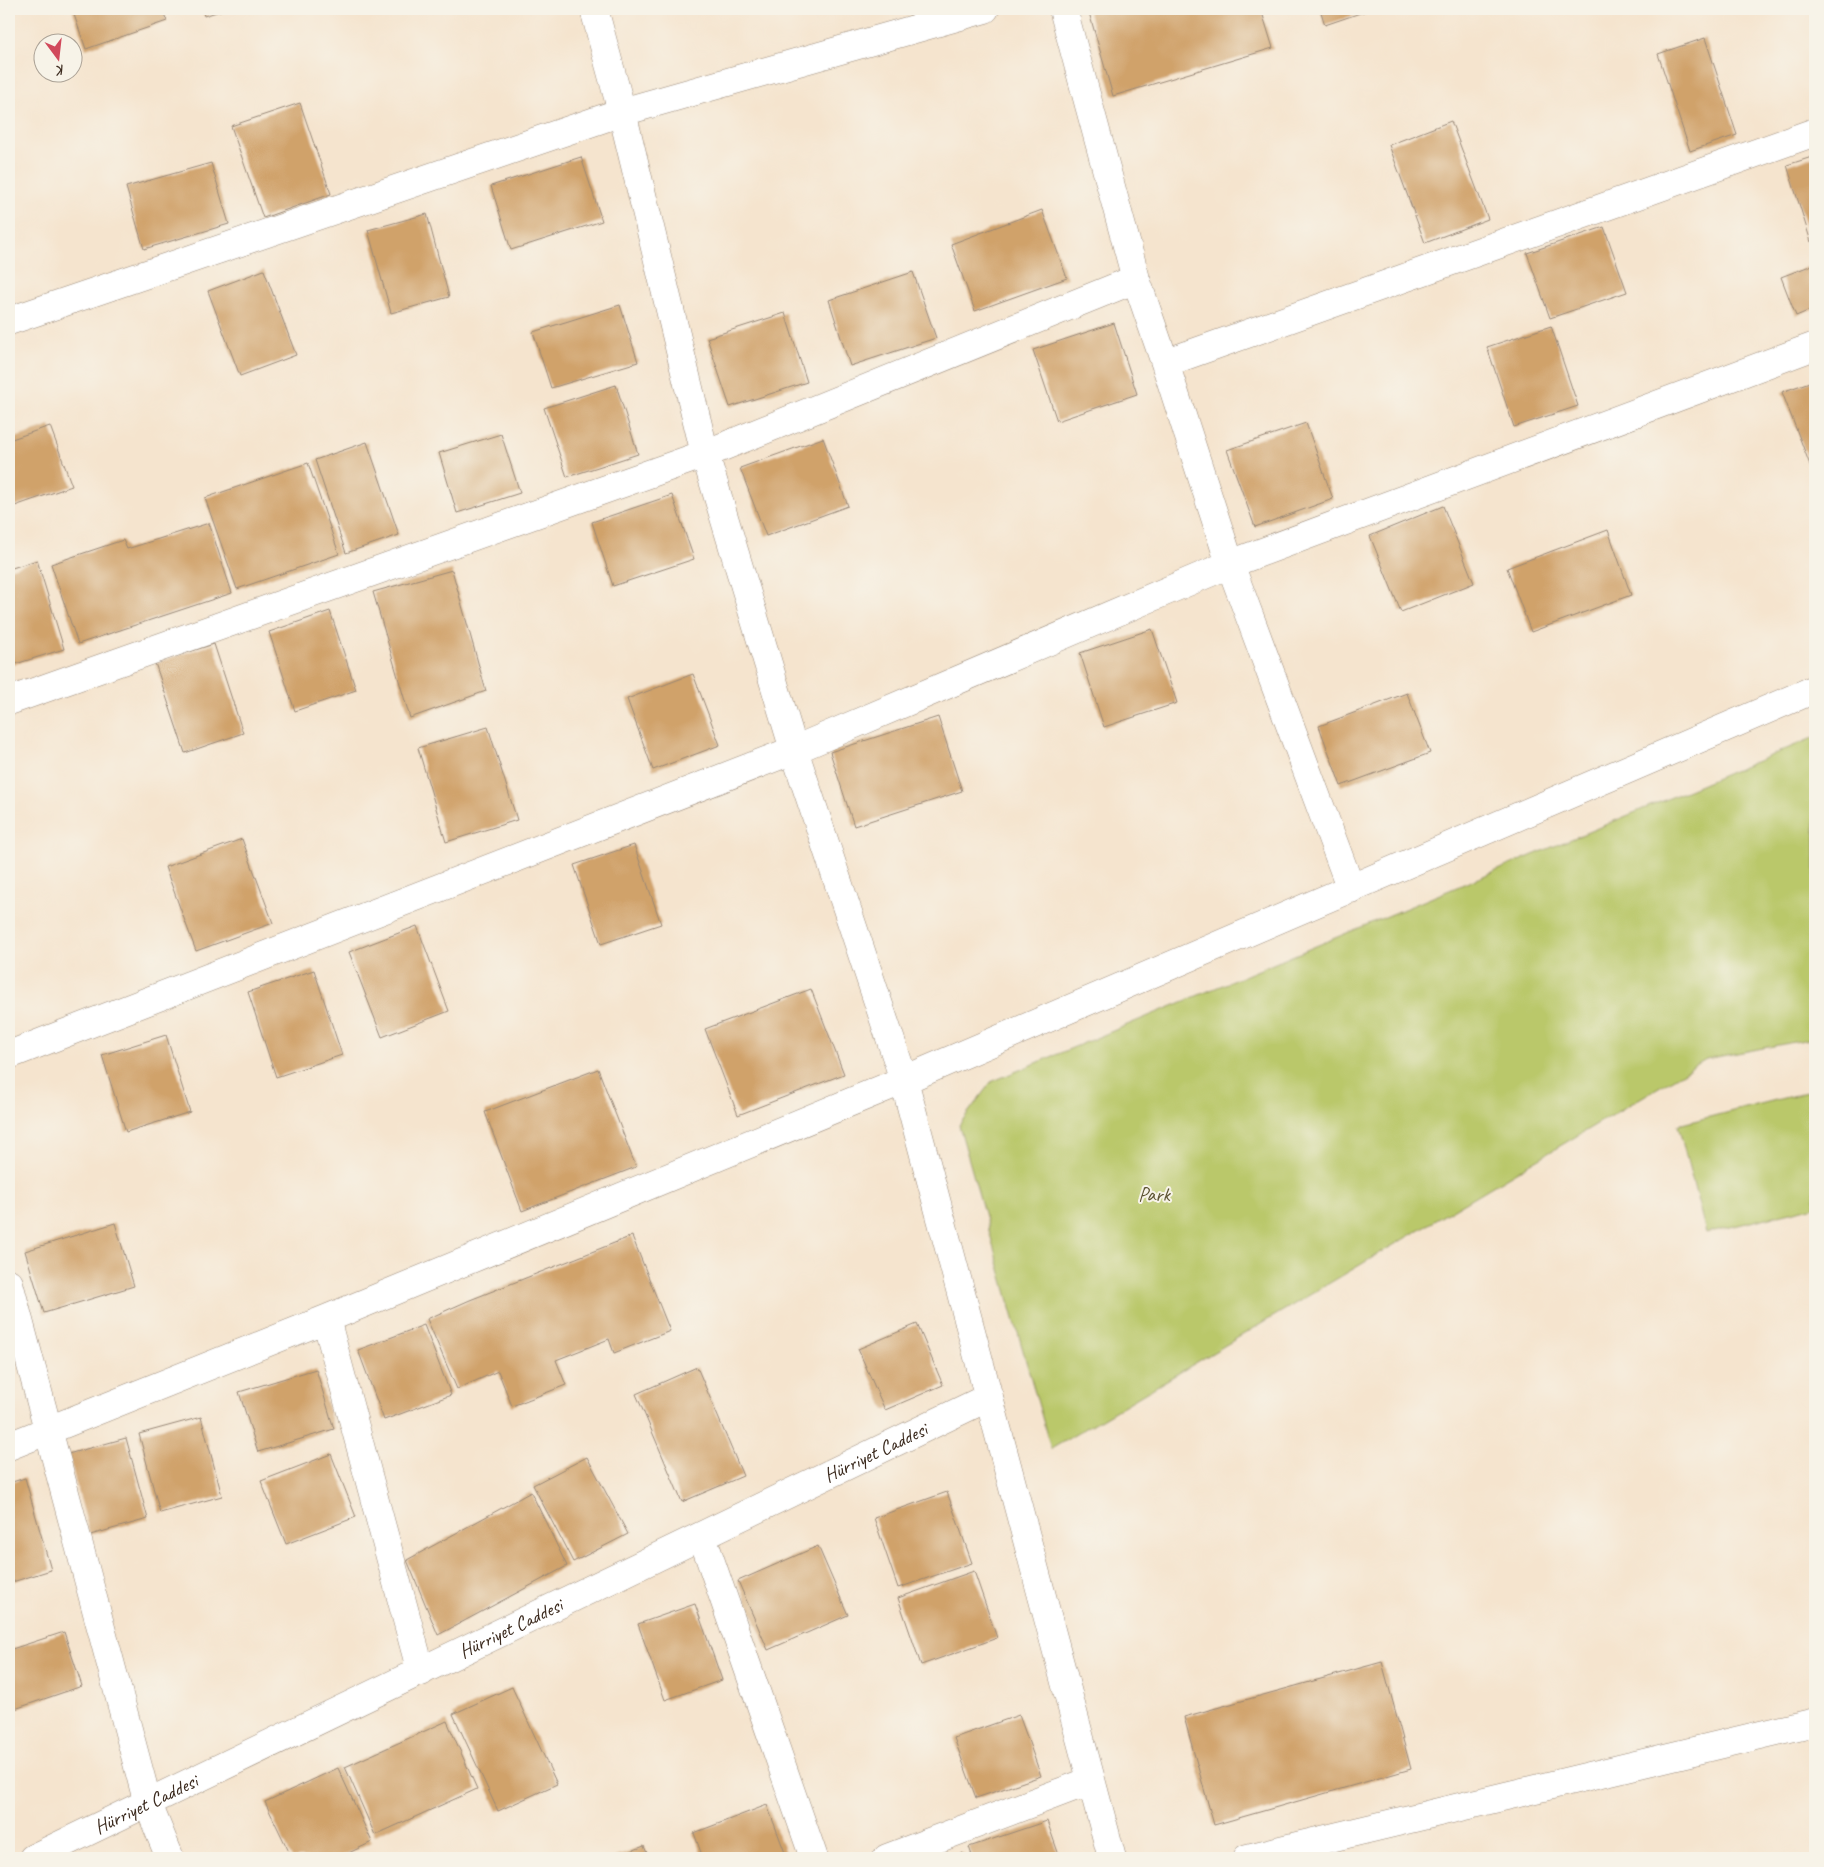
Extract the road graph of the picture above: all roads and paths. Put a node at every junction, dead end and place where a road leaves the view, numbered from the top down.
1 (594, 9) edge
2 (985, 9) edge
3 (1062, 9) edge
4 (622, 112) junction
5 (1815, 132) edge
6 (1136, 279) junction
7 (9, 321) edge
8 (1815, 346) edge
9 (1166, 363) junction
10 (706, 454) junction
11 (1230, 564) junction
12 (1815, 689) edge
13 (9, 701) edge
14 (794, 750) junction
15 (1351, 889) junction
16 (9, 1055) edge
17 (904, 1080) junction
18 (9, 1283) edge
19 (326, 1319) junction
20 (989, 1397) junction
21 (48, 1432) junction
22 (9, 1446) edge
23 (702, 1536) junction
24 (421, 1672) junction
25 (1815, 1722) edge
26 (1090, 1781) junction
27 (148, 1804) junction
28 (33, 1858) edge
29 (170, 1858) edge
30 (814, 1858) edge
31 (887, 1858) edge
32 (1112, 1858) edge
33 (1247, 1858) edge

1 - 4 street
2 - 4 street
3 - 6 street
4 - 7 street
4 - 10 street
5 - 9 street
6 - 9 street
6 - 10 street
8 - 11 street
9 - 11 street
10 - 13 street
10 - 14 street
11 - 14 street
11 - 15 street
12 - 15 street
14 - 16 street
14 - 17 street
15 - 17 street
17 - 19 street
17 - 20 street
18 - 21 street
19 - 21 street
19 - 24 street
20 - 23 street, Hürriyet Caddesi
20 - 26 street
21 - 22 street
21 - 27 street
23 - 24 street, Hürriyet Caddesi
23 - 30 street
24 - 27 street, Hürriyet Caddesi
25 - 33 street
26 - 31 street
26 - 32 street
27 - 28 street, Hürriyet Caddesi
27 - 29 street

